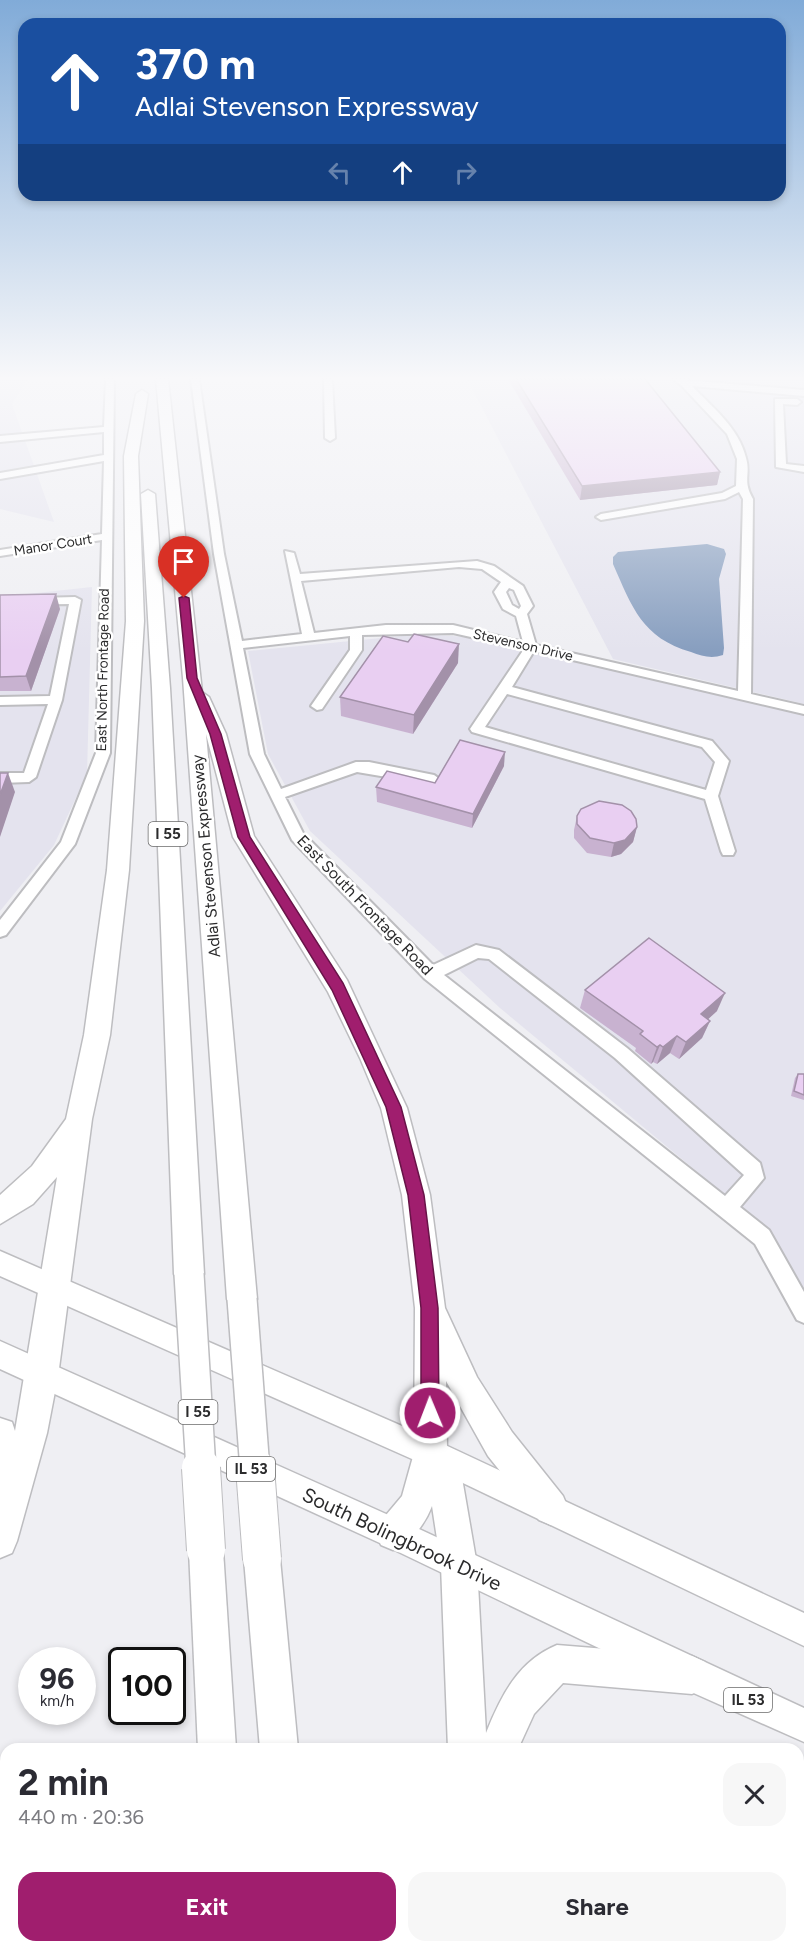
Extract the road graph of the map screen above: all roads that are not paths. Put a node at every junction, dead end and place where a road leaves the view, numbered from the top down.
1 (34, 470) edge
2 (109, 470) edge
3 (131, 470) edge
4 (147, 470) edge
5 (171, 470) edge
6 (207, 470) edge
7 (742, 470) edge
8 (0, 476) edge
9 (741, 487) junction
10 (601, 518) dead end
11 (107, 536) junction
12 (0, 553) edge
13 (289, 553) dead end
14 (295, 578) junction
15 (0, 602) edge
16 (356, 632) junction
17 (309, 637) junction
18 (238, 645) junction
19 (531, 647) junction
20 (192, 678) junction
21 (504, 689) junction
22 (744, 696) junction
23 (0, 700) edge
24 (56, 700) junction
25 (317, 706) dead end
26 (804, 710) edge
27 (0, 778) edge
28 (434, 780) edge
29 (276, 795) junction
30 (711, 796) junction
31 (728, 850) dead end
32 (0, 930) edge
33 (431, 974) junction
34 (79, 1119) junction
35 (726, 1209) junction
36 (0, 1211) edge
37 (0, 1263) edge
38 (55, 1289) junction
39 (430, 1308) junction
40 (804, 1313) edge
41 (0, 1355) edge
42 (42, 1376) junction
43 (0, 1434) edge
44 (431, 1452) junction
45 (551, 1508) junction
46 (0, 1514) edge
47 (393, 1533) junction
48 (0, 1541) edge
49 (459, 1565) junction
50 (804, 1630) edge
51 (692, 1675) junction
52 (804, 1725) edge
53 (217, 1743) edge
54 (278, 1743) edge
55 (467, 1743) edge
56 (501, 1743) edge

1 - 8 street
2 - 11 street, East North Frontage Road
3 - 34 highway
4 - 53 highway, Adlai Stevenson Expressway / I 55, bridge
5 - 20 highway, Adlai Stevenson Expressway / I 55
6 - 18 street, East South Frontage Road
7 - 9 street
9 - 10 street
9 - 22 street
11 - 12 street, Manor Court
11 - 32 street, East North Frontage Road
13 - 14 street
14 - 17 street
14 - 19 street
15 - 24 street
16 - 17 street, Stevenson Drive
16 - 19 street, Stevenson Drive
16 - 25 street
17 - 18 street, Stevenson Drive
18 - 29 street, East South Frontage Road
19 - 21 street
19 - 22 street, Stevenson Drive
20 - 39 highway
20 - 54 highway, Adlai Stevenson Expressway / I 55, bridge
21 - 30 street
21 - 30 street
22 - 26 street, Stevenson Drive
23 - 24 street
24 - 27 street
28 - 29 street
29 - 33 street, East South Frontage Road
30 - 31 street
33 - 35 street, East South Frontage Road
33 - 35 street
34 - 36 highway
34 - 38 highway
35 - 40 street, East South Frontage Road
37 - 38 main road
38 - 42 highway
38 - 44 main road
39 - 44 highway
39 - 45 highway
41 - 42 main road, South Bolingbrook Drive / IL 53
42 - 47 main road, South Bolingbrook Drive / IL 53
42 - 48 highway
43 - 46 highway
44 - 45 main road
44 - 47 highway
44 - 49 highway
45 - 50 main road
47 - 49 main road, South Bolingbrook Drive / IL 53
49 - 51 main road, South Bolingbrook Drive / IL 53
49 - 55 highway
51 - 52 main road, South Bolingbrook Drive / IL 53
51 - 56 highway

